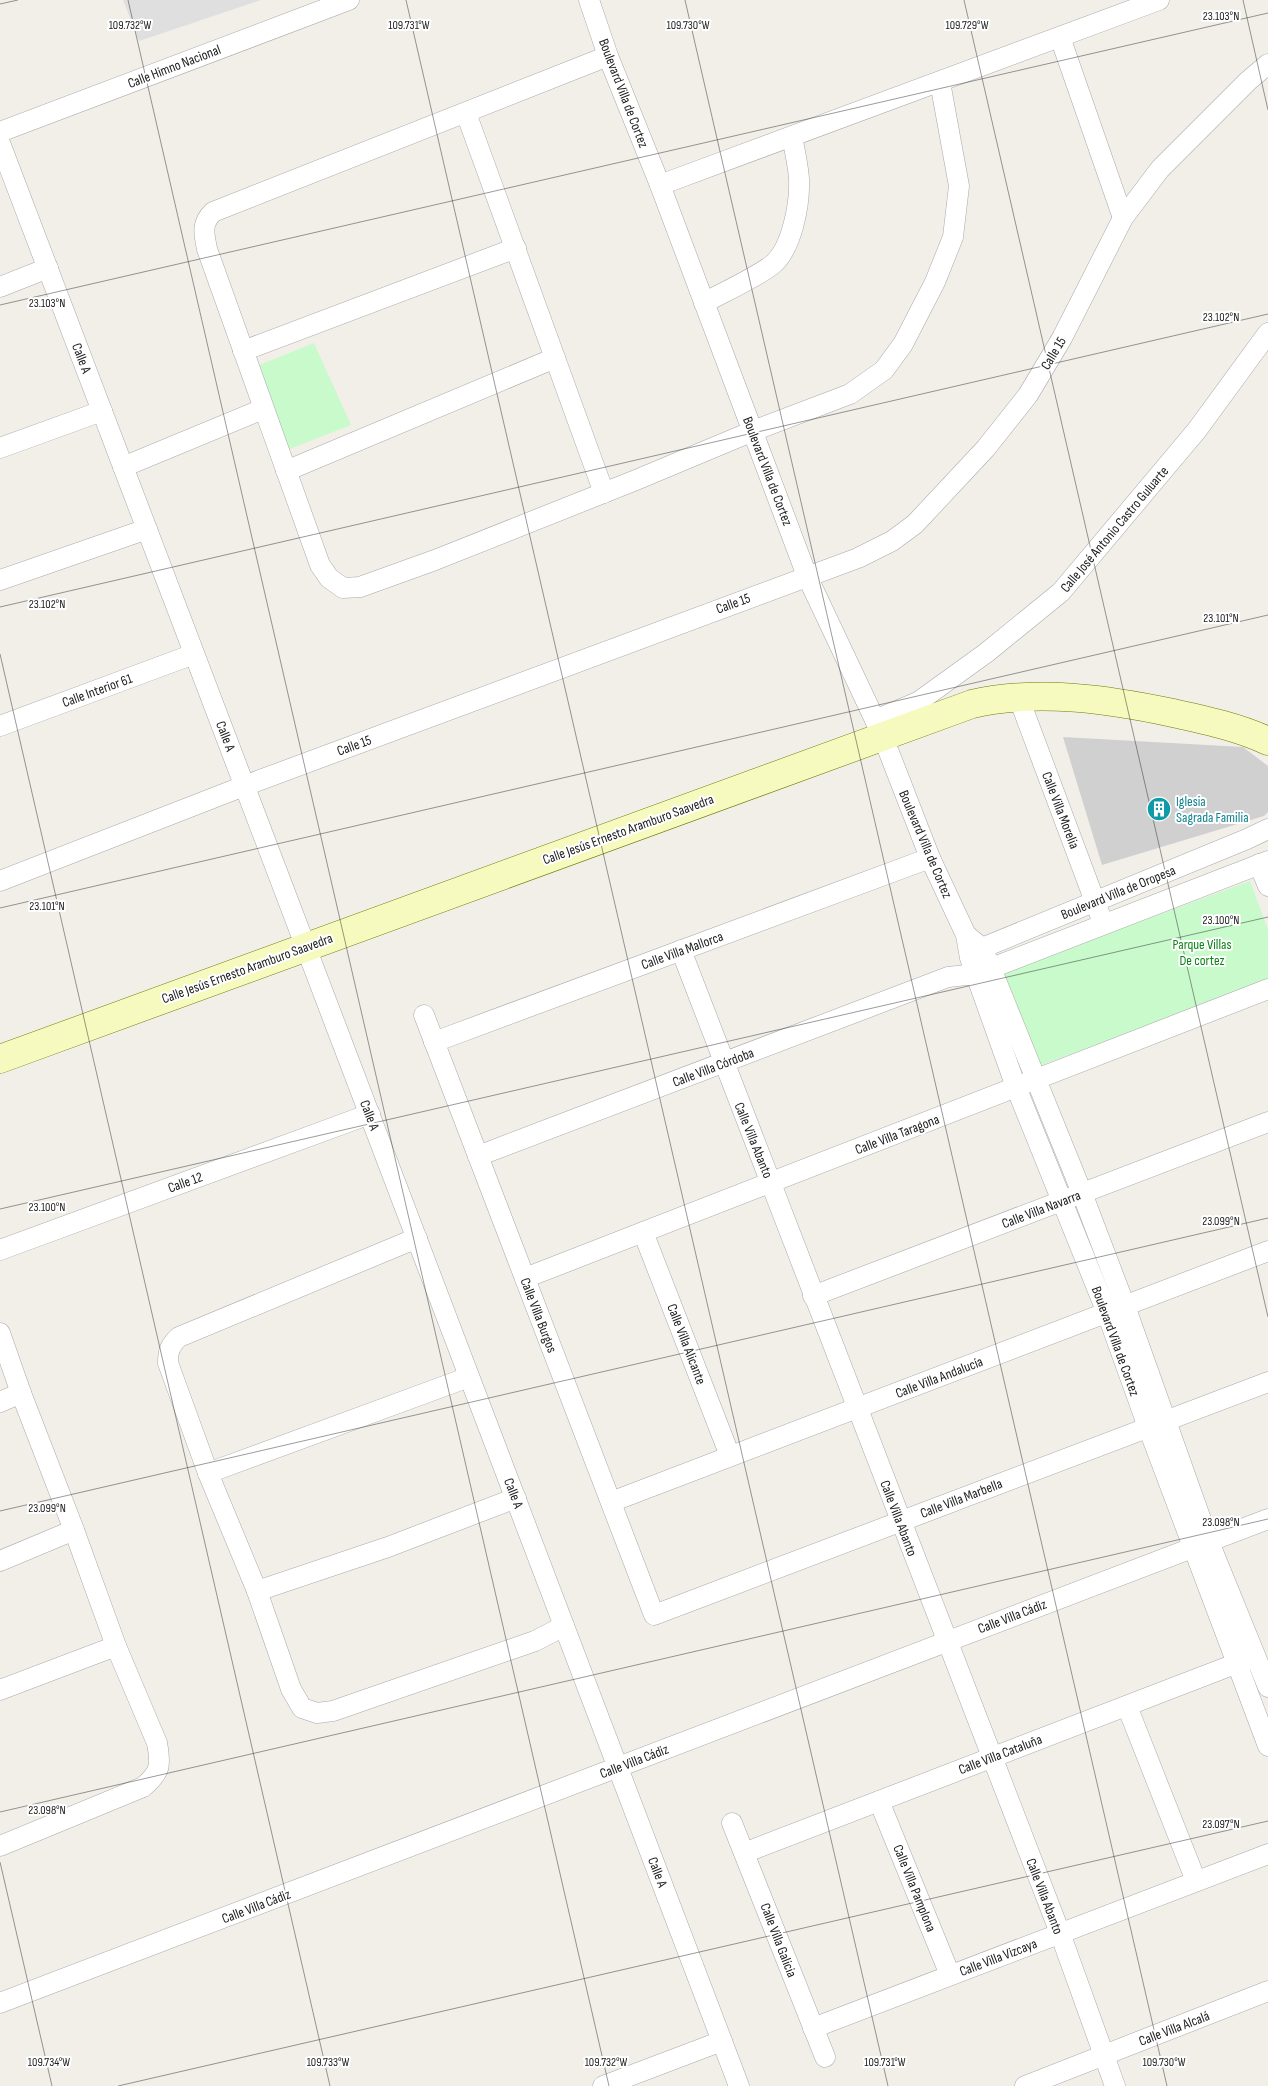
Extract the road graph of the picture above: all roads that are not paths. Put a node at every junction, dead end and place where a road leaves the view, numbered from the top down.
1 (349, 0) edge
2 (589, 0) edge
3 (1159, 0) edge
4 (1060, 37) junction
5 (608, 56) junction
6 (1268, 64) edge
7 (940, 82) junction
8 (466, 113) junction
9 (0, 132) edge
10 (792, 137) junction
11 (0, 143) edge
12 (660, 185) junction
13 (1123, 218) junction
14 (516, 248) junction
15 (48, 268) junction
16 (0, 287) edge
17 (704, 303) junction
18 (1268, 334) edge
19 (243, 350) junction
20 (556, 358) junction
21 (263, 410) junction
22 (102, 411) junction
23 (752, 431) junction
24 (0, 448) edge
25 (123, 467) junction
26 (286, 470) junction
27 (604, 493) junction
28 (147, 529) junction
29 (807, 576) junction
30 (0, 580) edge
31 (194, 654) junction
32 (1018, 696) junction
33 (0, 726) edge
34 (879, 729) junction
35 (1268, 741) edge
36 (244, 786) junction
37 (1268, 828) edge
38 (930, 858) junction
39 (1264, 863) edge
40 (0, 881) edge
41 (1268, 886) edge
42 (1096, 902) junction
43 (1104, 924) junction
44 (306, 946) junction
45 (681, 950) junction
46 (980, 962) junction
47 (1268, 989) edge
48 (424, 1014) dead end
49 (434, 1042) junction
50 (0, 1059) edge
51 (723, 1063) junction
52 (1036, 1080) junction
53 (1016, 1087) junction
54 (370, 1114) junction
55 (1268, 1122) edge
56 (478, 1156) junction
57 (772, 1182) junction
58 (1082, 1193) junction
59 (1061, 1201) junction
60 (644, 1232) junction
61 (417, 1238) junction
62 (0, 1250) edge
63 (1268, 1251) edge
64 (525, 1278) junction
65 (813, 1296) junction
66 (1116, 1309) junction
67 (0, 1333) edge
68 (470, 1377) junction
69 (1268, 1382) edge
70 (21, 1393) junction
71 (0, 1402) edge
72 (856, 1408) junction
73 (1167, 1420) junction
74 (1148, 1427) junction
75 (730, 1456) junction
76 (208, 1473) junction
77 (516, 1498) junction
78 (611, 1502) junction
79 (1268, 1519) edge
80 (901, 1522) junction
81 (74, 1530) junction
82 (1201, 1545) junction
83 (0, 1562) edge
84 (258, 1591) junction
85 (654, 1615) joint
86 (564, 1626) junction
87 (947, 1641) junction
88 (116, 1646) junction
89 (1256, 1656) junction
90 (1236, 1664) junction
91 (1268, 1687) edge
92 (0, 1690) edge
93 (1127, 1706) junction
94 (1268, 1746) edge
95 (992, 1758) junction
96 (618, 1767) junction
97 (879, 1801) junction
98 (732, 1824) dead end
99 (0, 1846) edge
100 (744, 1853) junction
101 (1268, 1854) edge
102 (1196, 1881) junction
103 (1060, 1933) junction
104 (950, 1975) junction
105 (1268, 1991) edge
106 (0, 2003) edge
107 (813, 2028) junction
108 (722, 2041) junction
109 (1104, 2056) junction
110 (824, 2057) dead end
111 (603, 2086) edge
112 (739, 2086) edge
113 (1025, 2086) edge
114 (1115, 2086) edge

1 - 9 street, Calle Himno Nacional
2 - 5 street, Boulevard Villa de Cortez
3 - 4 street
4 - 7 street
4 - 13 street
5 - 8 street
5 - 12 street, Boulevard Villa de Cortez
6 - 13 street, Calle 15
7 - 10 street
7 - 23 street
8 - 14 street
8 - 19 street
10 - 12 street
10 - 17 street
11 - 15 street, Calle A
12 - 17 street, Boulevard Villa de Cortez
13 - 29 street, Calle 15
14 - 19 street
14 - 20 street
15 - 16 street
15 - 22 street, Calle A
17 - 23 street, Boulevard Villa de Cortez
18 - 34 street, Calle José Antonio Castro Guluarte
19 - 21 street
20 - 26 street
20 - 27 street
21 - 25 street
21 - 26 street
22 - 24 street
22 - 25 street, Calle A
23 - 27 street
23 - 29 street, Boulevard Villa de Cortez
25 - 28 street, Calle A
26 - 27 street
28 - 30 street
28 - 31 street, Calle A
29 - 34 street, Boulevard Villa de Cortez
29 - 36 street, Calle 15
31 - 33 street, Calle Interior 61
31 - 36 street, Calle A
32 - 34 street, Calle Jesús Ernesto Aramburo Saavedra
32 - 35 street, Calle Jesús Ernesto Aramburo Saavedra
32 - 42 street, Calle Villa Morelia
34 - 38 street, Boulevard Villa de Cortez
34 - 44 street, Calle Jesús Ernesto Aramburo Saavedra
36 - 40 street, Calle 15
36 - 44 street, Calle A
37 - 42 street, Boulevard Villa de Oropesa
38 - 45 street, Calle Villa Mallorca
38 - 46 street, Boulevard Villa de Cortez
39 - 41 street
39 - 43 street, Boulevard Villa de Oropesa
42 - 43 street, Calle Villa Morelia
42 - 46 street, Boulevard Villa de Oropesa
43 - 46 street, Boulevard Villa de Oropesa
44 - 50 street, Calle Jesús Ernesto Aramburo Saavedra
44 - 54 street, Calle A
45 - 49 street, Calle Villa Mallorca
45 - 51 street, Calle Villa Abanto
46 - 51 street, Calle Villa Córdoba
46 - 52 street, Boulevard Villa de Cortez
46 - 53 street, Boulevard Villa de Cortez
47 - 52 street, Calle Villa Taragona
48 - 49 street, Calle Villa Burgos
49 - 56 street, Calle Villa Burgos
51 - 56 street, Calle Villa Córdoba
51 - 57 street, Calle Villa Abanto
52 - 53 street, Calle Villa Taragona
52 - 58 street, Boulevard Villa de Cortez
53 - 57 street, Calle Villa Taragona
53 - 59 street, Boulevard Villa de Cortez
54 - 61 street, Calle A
54 - 62 street, Calle 12
55 - 58 street, Calle Villa Navarra
56 - 64 street, Calle Villa Burgos
57 - 60 street, Calle Villa Taragona
57 - 65 street, Calle Villa Abanto
58 - 59 street, Calle Villa Navarra
58 - 66 street, Boulevard Villa de Cortez
59 - 65 street, Calle Villa Navarra
59 - 66 street, Boulevard Villa de Cortez
60 - 64 street, Calle Villa Taragona
60 - 75 street, Calle Villa Alicante
61 - 68 street, Calle A
61 - 76 street
63 - 66 street, Calle Villa Andalucía
64 - 78 street, Calle Villa Burgos
65 - 72 street, Calle Villa Abanto
66 - 72 street, Calle Villa Andalucía
66 - 73 street, Boulevard Villa de Cortez
66 - 74 street, Boulevard Villa de Cortez
67 - 70 street
68 - 76 street
68 - 77 street, Calle A
69 - 73 street, Calle Villa Marbella
70 - 71 street
70 - 81 street
72 - 75 street, Calle Villa Andalucía
72 - 80 street, Calle Villa Abanto
73 - 74 street, Calle Villa Marbella
73 - 82 street, Boulevard Villa de Cortez
74 - 80 street, Calle Villa Marbella
74 - 82 street, Boulevard Villa de Cortez
75 - 78 street, Calle Villa Andalucía
76 - 84 street
77 - 84 street
77 - 86 street, Calle A
78 - 85 street, Calle Villa Burgos
79 - 82 street, Calle Villa Cádiz
80 - 85 street, Calle Villa Marbella
80 - 87 street, Calle Villa Abanto
81 - 83 street
81 - 88 street
82 - 87 street, Calle Villa Cádiz
82 - 89 street, Boulevard Villa de Cortez
82 - 90 street, Boulevard Villa de Cortez
84 - 86 street
86 - 96 street, Calle A
87 - 95 street, Calle Villa Abanto
87 - 96 street, Calle Villa Cádiz
88 - 92 street
88 - 99 street
89 - 90 street, Calle Villa Cataluña
89 - 91 street, Boulevard Villa de Cortez
90 - 93 street, Calle Villa Cataluña
90 - 94 street, Boulevard Villa de Cortez
93 - 95 street, Calle Villa Cataluña
93 - 102 street
95 - 97 street, Calle Villa Cataluña
95 - 103 street, Calle Villa Abanto
96 - 106 street, Calle Villa Cádiz
96 - 108 street, Calle A
97 - 100 street, Calle Villa Cataluña
97 - 104 street, Calle Villa Pamplona
98 - 100 street, Calle Villa Galicia
100 - 107 street, Calle Villa Galicia
101 - 102 street, Calle Villa Vizcaya
102 - 103 street, Calle Villa Vizcaya
103 - 104 street, Calle Villa Vizcaya
103 - 109 street, Calle Villa Abanto
104 - 107 street, Calle Villa Vizcaya
105 - 109 street, Calle Villa Alcalá
107 - 110 street, Calle Villa Galicia
108 - 111 street
108 - 112 street, Calle A
109 - 113 street, Calle Villa Alcalá
109 - 114 street, Calle Villa Abanto

